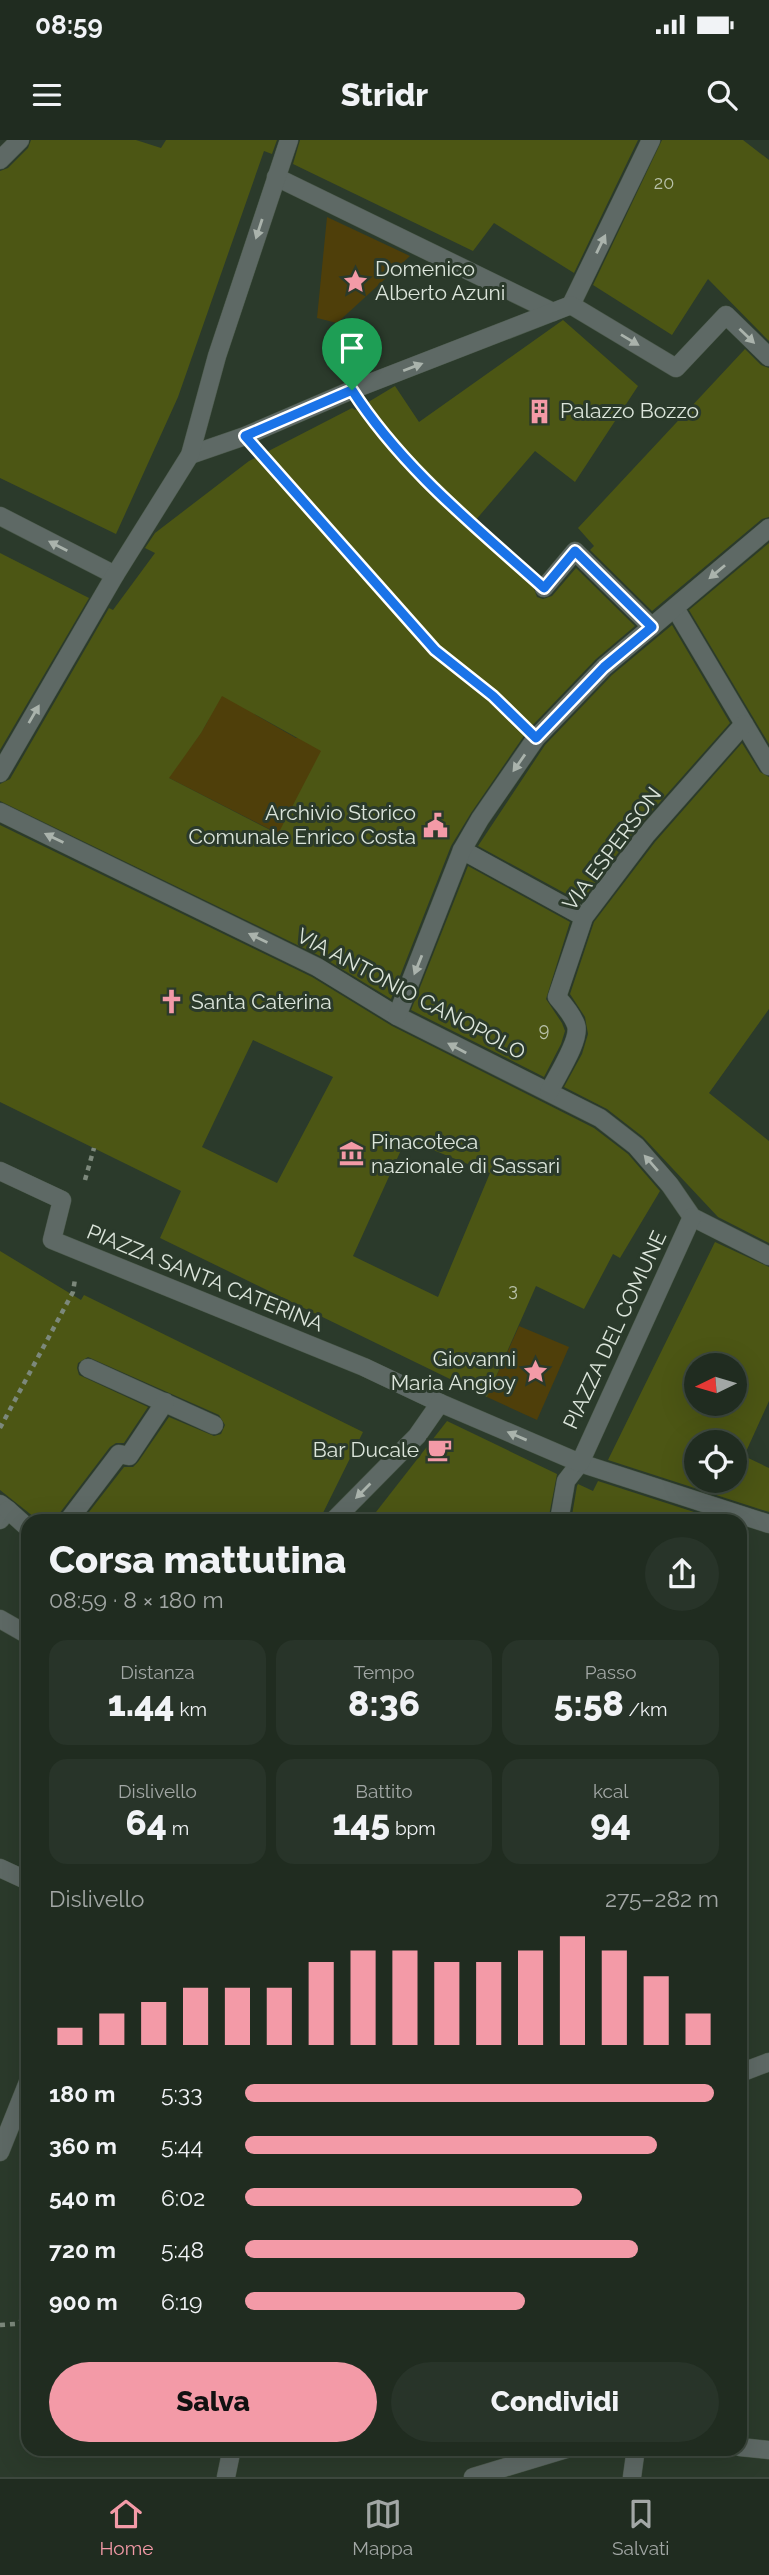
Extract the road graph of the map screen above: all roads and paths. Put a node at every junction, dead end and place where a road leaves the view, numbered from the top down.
1 (20, 140) edge
2 (289, 140) edge
3 (651, 140) edge
4 (0, 160) edge
5 (278, 171) junction
6 (571, 305) junction
7 (553, 312) junction
8 (769, 357) edge
9 (352, 390) junction
10 (245, 436) junction
11 (190, 455) junction
12 (0, 516) edge
13 (769, 527) edge
14 (115, 575) junction
15 (544, 588) joint
16 (674, 608) junction
17 (652, 627) junction
18 (744, 724) junction
19 (536, 738) junction
20 (769, 766) edge
21 (0, 773) edge
22 (0, 811) edge
23 (462, 850) junction
24 (583, 917) junction
25 (397, 1016) junction
26 (548, 1092) junction
27 (94, 1148) dead end
28 (0, 1171) edge
29 (85, 1178) dead end
30 (692, 1217) junction
31 (769, 1256) edge
32 (73, 1292) dead end
33 (88, 1368) dead end
34 (165, 1402) junction
35 (440, 1403) junction
36 (214, 1424) dead end
37 (0, 1428) edge
38 (580, 1463) junction
39 (3, 1511) edge
40 (73, 1514) edge
41 (340, 1514) edge
42 (560, 1514) edge
43 (738, 1514) edge
44 (747, 1517) edge
45 (21, 1523) edge
46 (769, 1524) edge
47 (0, 1619) edge
48 (21, 1631) edge
49 (0, 1868) edge
50 (21, 1878) edge
51 (769, 2062) edge
52 (747, 2070) edge
53 (21, 2100) edge
54 (0, 2152) edge
55 (21, 2321) edge
56 (0, 2325) edge
57 (747, 2448) edge
58 (769, 2450) edge
59 (230, 2456) edge
60 (543, 2456) edge
61 (635, 2456) edge
62 (226, 2477) edge
63 (473, 2477) edge
64 (632, 2477) edge

1 - 4 street
2 - 5 street
6 -> 3 street
5 - 7 street
5 -> 11 street
6 - 7 street
6 -> 8 street
9 -> 7 street
9 - 10 street
9 - 15 path
10 - 11 street
10 - 19 path
11 - 14 street
14 -> 12 street
13 -> 16 street
21 -> 14 street
15 - 17 street
16 - 17 street
16 - 18 street
17 - 19 street
18 - 20 street
18 - 24 street, VIA ESPERSON
19 -> 23 street
25 -> 22 street, VIA ANTONIO CANOPOLO
23 - 24 street
23 -> 25 street
24 - 26 street, VIA ESPERSON
26 -> 25 street, VIA ANTONIO CANOPOLO
30 -> 26 street, VIA ANTONIO CANOPOLO
27 - 29 path
28 - 35 street, PIAZZA SANTA CATERINA
30 - 31 street, VIA ANTONIO CANOPOLO
30 - 38 street, PIAZZA DEL COMUNE
32 - 37 path
33 - 34 street
34 - 36 street
34 - 40 street
38 -> 35 street
35 -> 41 street
38 - 42 street, PIAZZA DEL COMUNE
38 - 43 street
39 - 45 street
44 - 46 street
47 - 48 street
49 - 50 street
51 - 52 street
53 - 54 street
55 - 56 path
57 - 58 street
59 - 62 street
60 - 63 street
61 - 64 street

